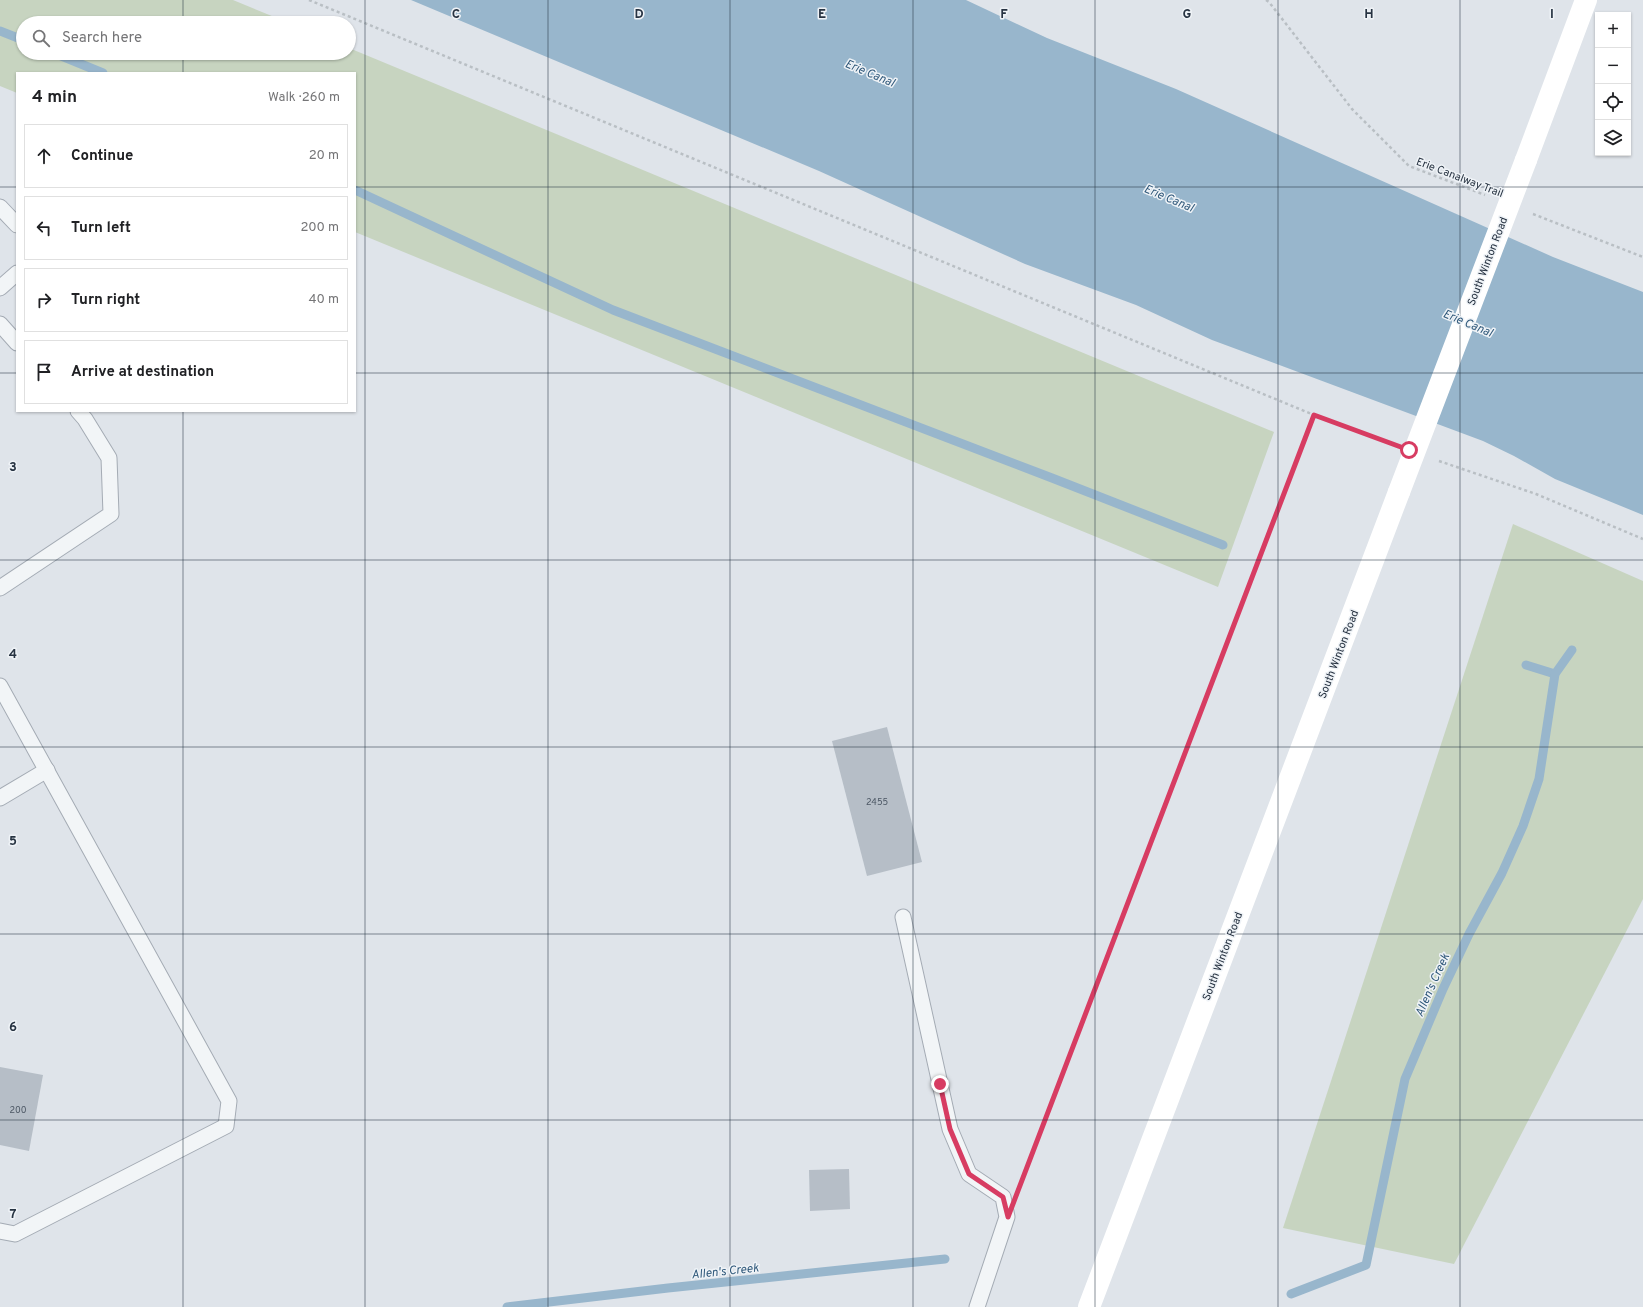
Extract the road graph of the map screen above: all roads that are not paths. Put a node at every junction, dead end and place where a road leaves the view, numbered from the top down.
1 (1586, 0) edge
2 (0, 207) edge
3 (16, 224) edge
4 (16, 274) edge
5 (0, 288) edge
6 (0, 324) edge
7 (16, 342) edge
8 (79, 412) edge
9 (0, 588) edge
10 (0, 686) edge
11 (47, 770) junction
12 (0, 798) edge
13 (903, 917) dead end
14 (0, 1231) edge
15 (977, 1307) edge
16 (1089, 1307) edge

1 - 16 main road, South Winton Road, bridge
2 - 3 lane
4 - 5 lane
6 - 7 lane
8 - 9 lane
10 - 11 lane
11 - 12 lane
11 - 14 lane
13 - 15 lane

